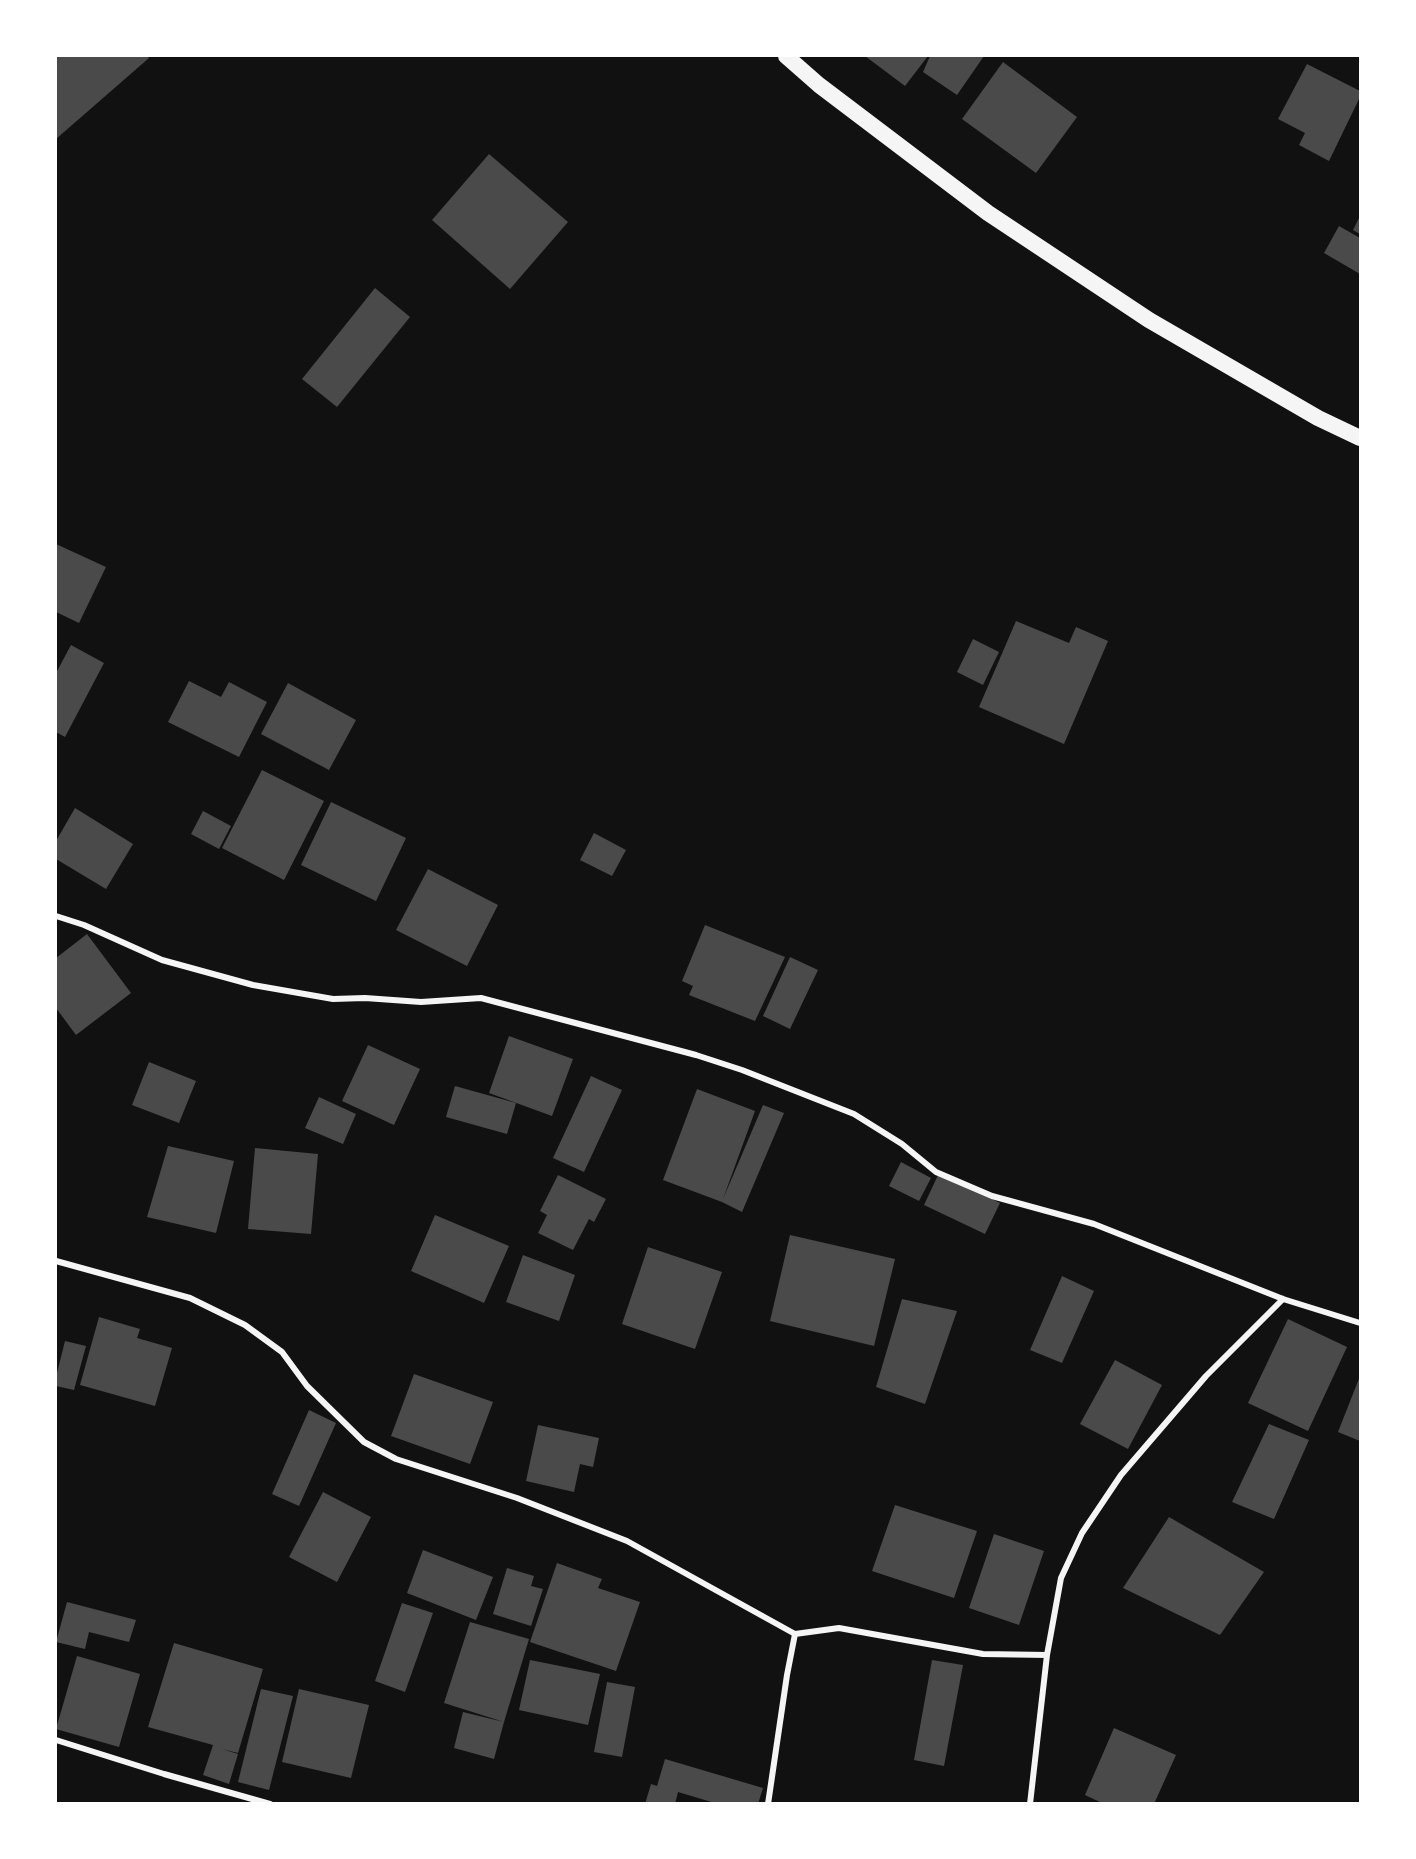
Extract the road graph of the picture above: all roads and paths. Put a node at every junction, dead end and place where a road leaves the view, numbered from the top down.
1 (786, 56) edge
2 (1360, 438) edge
3 (56, 916) edge
4 (56, 1261) edge
5 (1282, 1299) junction
6 (1360, 1323) edge
7 (795, 1634) junction
8 (1047, 1655) junction
9 (56, 1740) edge
10 (270, 1803) edge
11 (768, 1803) edge
12 (1030, 1803) edge

1 - 2 highway
3 - 5 street
4 - 7 street
5 - 6 street
5 - 8 street
7 - 8 street
7 - 11 street
8 - 12 street
9 - 10 street

